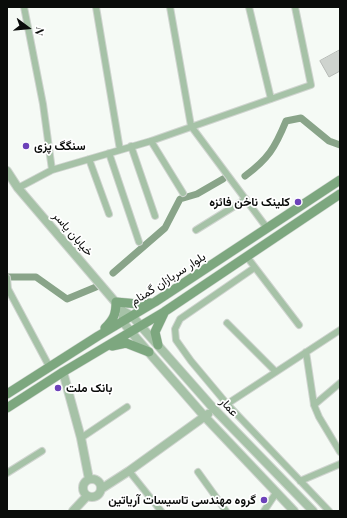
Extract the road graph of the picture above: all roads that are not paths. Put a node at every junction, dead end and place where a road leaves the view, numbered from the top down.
1 (24, 7) edge
2 (96, 7) edge
3 (170, 7) edge
4 (249, 7) edge
5 (294, 7) edge
6 (271, 99) junction
7 (191, 126) junction
8 (151, 141) junction
9 (131, 146) junction
10 (120, 150) junction
11 (109, 153) junction
12 (89, 159) junction
13 (52, 170) junction
14 (7, 171) edge
15 (340, 180) edge
16 (18, 188) junction
17 (183, 193) dead end
18 (340, 194) edge
19 (246, 199) junction
20 (108, 214) dead end
21 (155, 216) dead end
22 (267, 228) junction
23 (196, 230) dead end
24 (139, 242) dead end
25 (247, 257) junction
26 (254, 268) junction
27 (7, 278) edge
28 (116, 302) junction
29 (155, 302) junction
30 (124, 311) junction
31 (164, 312) junction
32 (132, 316) junction
33 (123, 322) junction
34 (227, 323) dead end
35 (299, 325) dead end
36 (140, 326) junction
37 (131, 332) junction
38 (339, 332) edge
39 (98, 336) junction
40 (158, 346) junction
41 (104, 347) junction
42 (149, 352) junction
43 (306, 352) junction
44 (191, 362) junction
45 (49, 366) junction
46 (180, 371) junction
47 (63, 372) junction
48 (276, 372) junction
49 (340, 383) edge
50 (7, 394) edge
51 (227, 404) junction
52 (314, 405) junction
53 (127, 407) dead end
54 (7, 408) edge
55 (214, 409) junction
56 (205, 416) junction
57 (82, 438) junction
58 (42, 451) dead end
59 (340, 452) edge
60 (340, 464) edge
61 (129, 471) junction
62 (198, 472) dead end
63 (7, 473) edge
64 (89, 480) junction
65 (300, 481) junction
66 (101, 489) junction
67 (276, 493) junction
68 (87, 496) junction
69 (73, 511) edge
70 (161, 511) edge
71 (226, 511) edge
72 (266, 511) edge
73 (294, 511) edge
74 (313, 511) edge
75 (329, 511) edge

1 - 13 street
2 - 10 street
3 - 7 street
4 - 6 street
5 - 6 street
6 - 7 street
7 - 8 street
7 - 19 street
8 - 9 street
8 - 17 street
9 - 10 street
9 - 21 street
10 - 11 street
11 - 12 street
11 - 24 street
12 - 13 street
12 - 20 street
13 - 16 street
14 - 16 street, خیابان یاسر
15 - 22 main road, بلوار سربازان گمنام
16 - 28 street, خیابان یاسر
18 - 25 main road, بلوار سربازان گمنام
19 - 22 street
19 - 23 street
22 - 29 main road, بلوار سربازان گمنام
25 - 26 street
25 - 31 main road, بلوار سربازان گمنام
26 - 35 street
26 - 44 street
27 - 45 street
28 - 29 main road
28 - 30 street, خیابان یاسر
28 - 39 main road
29 - 32 main road, بلوار سربازان گمنام
30 - 32 street, خیابان یاسر
30 - 33 street
31 - 36 main road, بلوار سربازان گمنام
31 - 40 main road
32 - 33 main road, بلوار سربازان گمنام
32 - 36 street, عمار
33 - 37 street, عمار
33 - 39 main road, بلوار سربازان گمنام
34 - 48 street
36 - 37 main road, بلوار سربازان گمنام
36 - 40 street, عمار
37 - 41 main road, بلوار سربازان گمنام
37 - 42 street, عمار
38 - 43 street
39 - 45 main road, بلوار سربازان گمنام
40 - 46 street, عمار
41 - 42 main road
41 - 47 main road, بلوار سربازان گمنام
42 - 56 street, عمار
43 - 48 street
43 - 52 street
44 - 46 street
44 - 51 street
45 - 50 main road, بلوار سربازان گمنام
46 - 55 street, عمار
47 - 54 main road, بلوار سربازان گمنام
47 - 57 street
48 - 51 street
49 - 52 street
51 - 65 street
52 - 59 street
53 - 57 street
55 - 56 street
55 - 74 street, عمار
56 - 61 street
56 - 67 street, عمار
57 - 64 street
58 - 63 street
60 - 65 street
61 - 66 street
61 - 70 street
62 - 71 street
64 - 66 street
64 - 68 street
65 - 75 street
66 - 68 street
67 - 72 street
67 - 73 street, عمار
68 - 69 street

